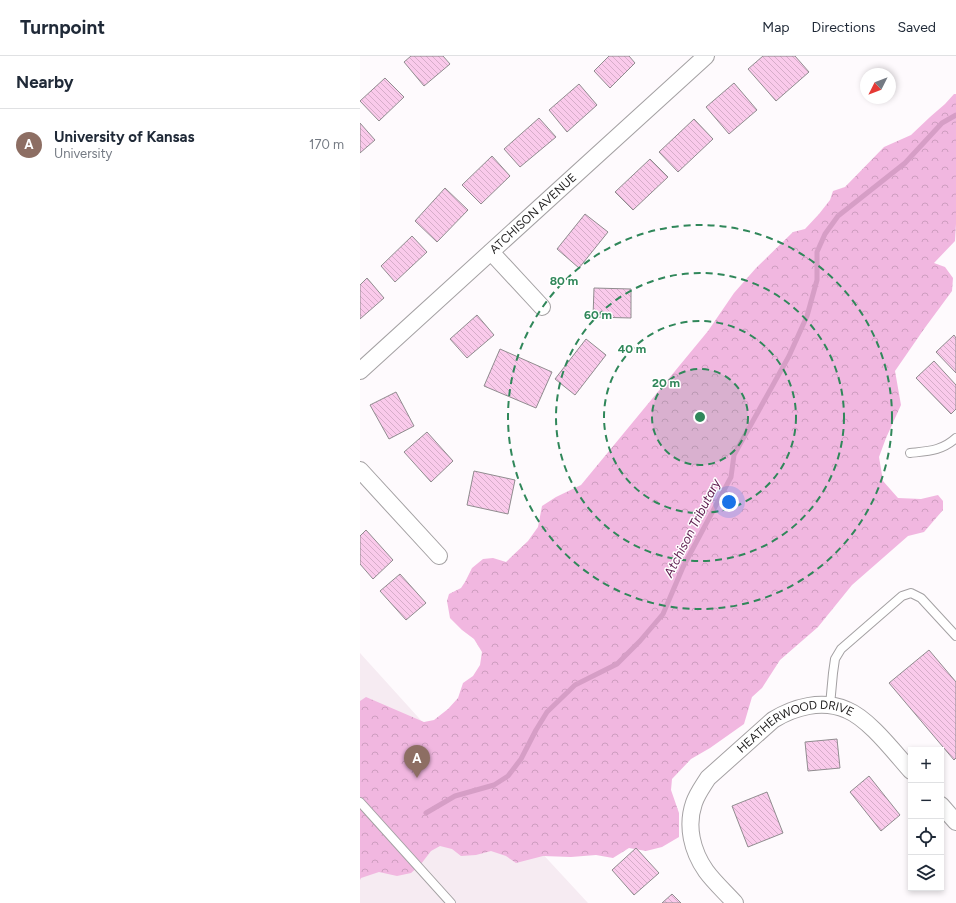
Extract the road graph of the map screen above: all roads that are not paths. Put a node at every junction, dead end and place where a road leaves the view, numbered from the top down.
1 (706, 56) edge
2 (491, 252) junction
3 (542, 307) dead end
4 (360, 371) edge
5 (956, 438) edge
6 (910, 453) dead end
7 (360, 470) edge
8 (439, 556) dead end
9 (956, 636) edge
10 (830, 705) junction
11 (908, 768) edge
12 (360, 802) edge
13 (944, 808) edge
14 (956, 822) edge
15 (451, 903) edge
16 (735, 903) edge

1 - 2 street, ATCHISON AVENUE
2 - 3 street
2 - 4 street, ATCHISON AVENUE
5 - 6 lane
7 - 8 street
9 - 10 lane
10 - 11 street, HEATHERWOOD DRIVE
10 - 16 street, HEATHERWOOD DRIVE
12 - 15 lane
13 - 14 street

